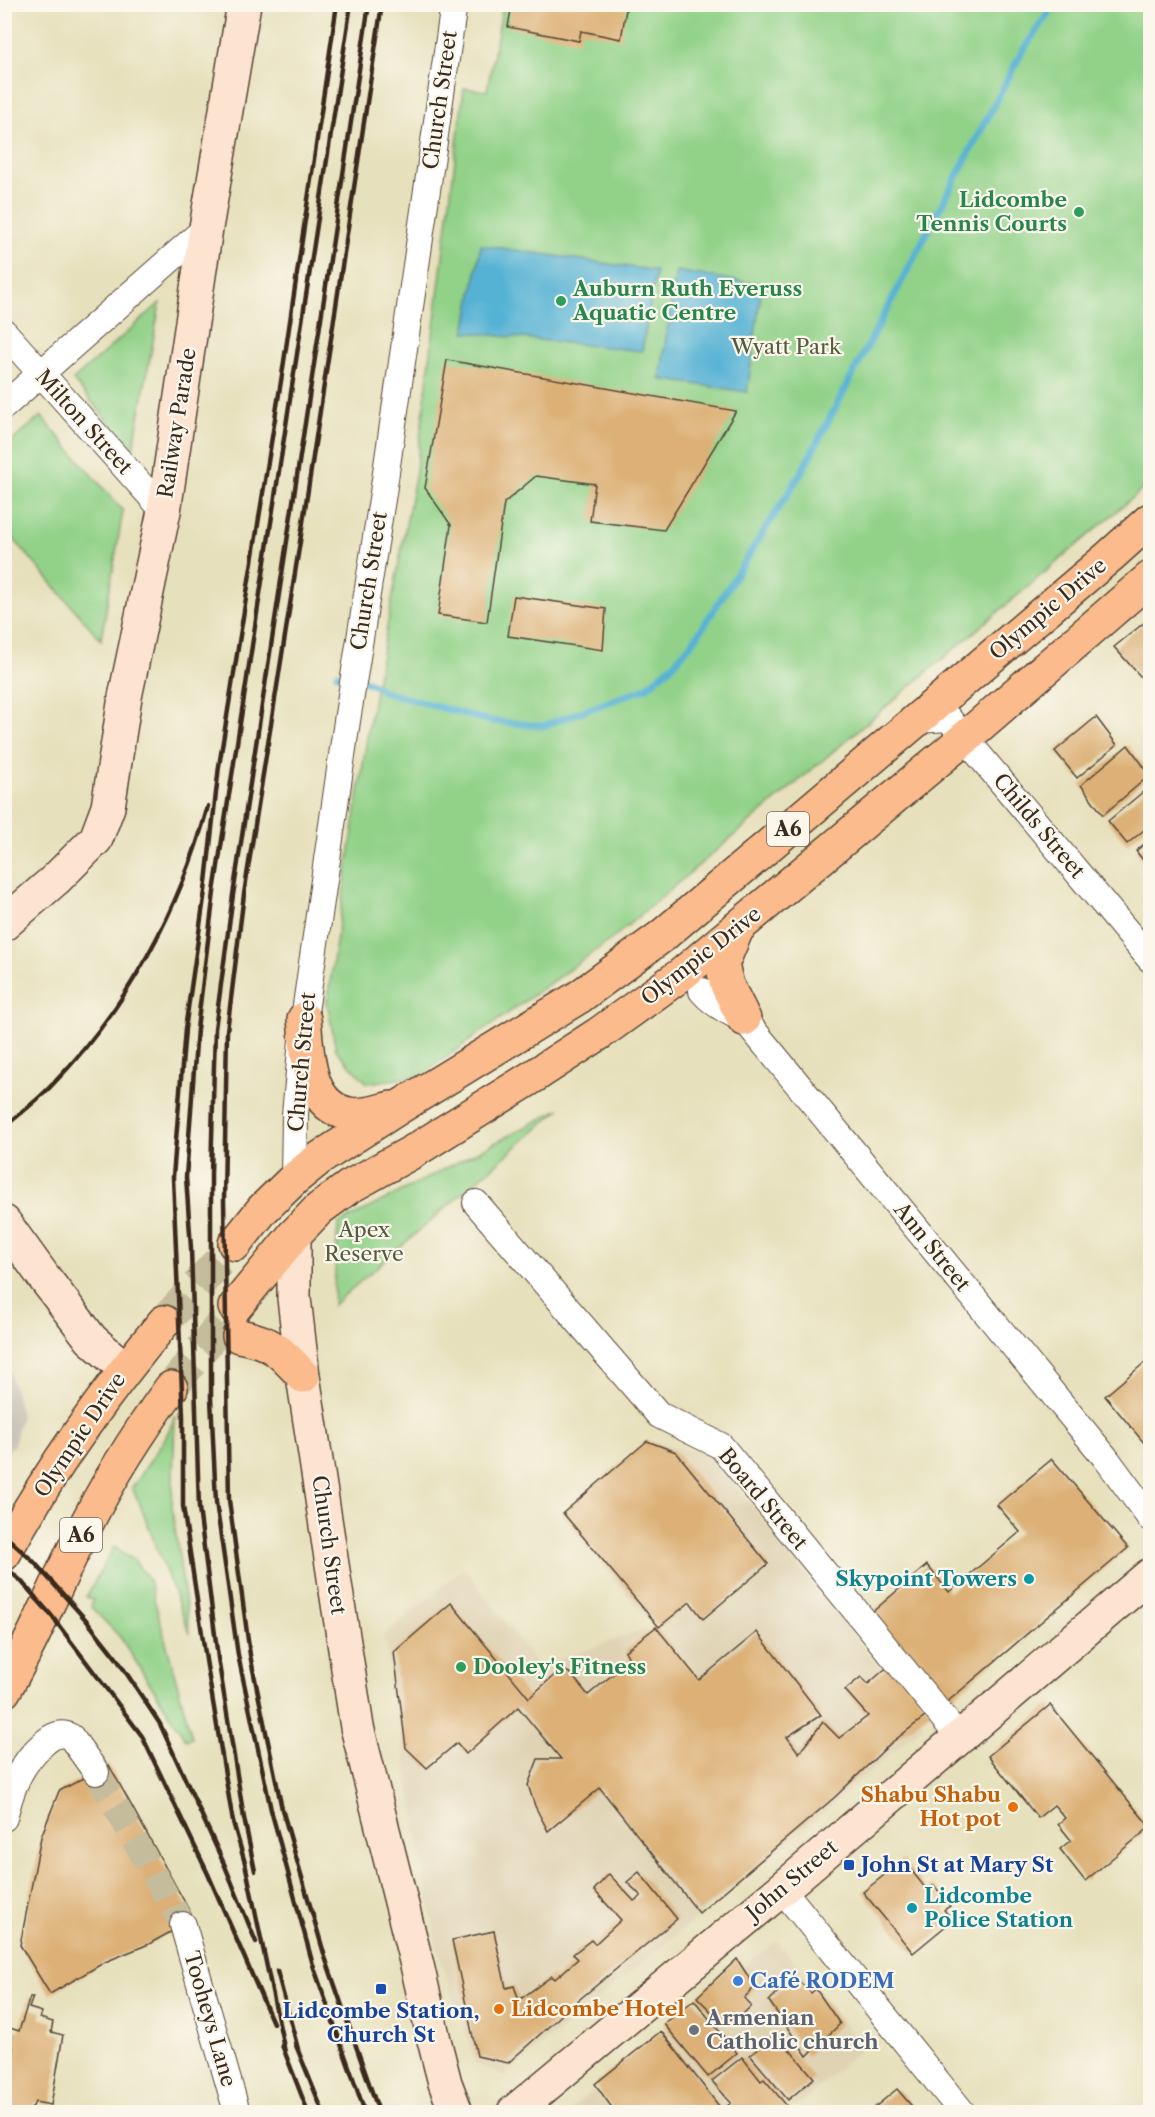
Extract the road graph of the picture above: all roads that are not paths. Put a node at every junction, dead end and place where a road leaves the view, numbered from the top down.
1 (244, 4) edge
2 (454, 4) edge
3 (206, 228) junction
4 (4, 332) edge
5 (42, 374) junction
6 (4, 406) edge
7 (164, 511) junction
8 (1150, 520) edge
9 (1150, 578) edge
10 (916, 720) junction
11 (965, 738) junction
12 (4, 924) edge
13 (737, 929) junction
14 (1150, 959) edge
15 (702, 990) dead end
16 (304, 1019) junction
17 (744, 1019) junction
18 (401, 1106) junction
19 (294, 1179) junction
20 (349, 1187) junction
21 (476, 1203) dead end
22 (4, 1222) edge
23 (294, 1235) junction
24 (235, 1244) tunnel mouth
25 (164, 1322) tunnel mouth
26 (125, 1369) junction
27 (303, 1376) junction
28 (171, 1388) tunnel mouth
29 (1150, 1518) edge
30 (4, 1554) edge
31 (1150, 1575) edge
32 (4, 1691) edge
33 (959, 1737) junction
34 (96, 1772) tunnel mouth
35 (4, 1818) edge
36 (782, 1889) junction
37 (183, 1925) tunnel mouth
38 (237, 2112) edge
39 (456, 2112) edge
40 (514, 2112) edge
41 (962, 2112) edge

1 - 3 street, Railway Parade
2 - 16 street, Church Street
3 - 5 street
3 - 7 street, Railway Parade
4 - 5 street, Milton Street
5 - 6 street
5 - 7 street, Milton Street
7 - 12 street, Railway Parade
8 - 10 highway, Olympic Drive / A6
9 - 11 highway, Olympic Drive / A6
10 - 11 street, Childs Street
10 - 18 highway, Olympic Drive / A6
11 - 13 highway, Olympic Drive / A6
11 - 14 street, Childs Street
13 - 17 highway
13 - 20 highway, Olympic Drive / A6
15 - 17 street, Ann Street
16 - 18 highway
16 - 19 street, Church Street
17 - 29 street, Ann Street
18 - 19 highway, Olympic Drive / A6
19 - 20 highway
19 - 23 highway, Church Street
19 - 24 highway, Olympic Drive / A6
20 - 23 highway, Olympic Drive / A6
21 - 33 street, Board Street
22 - 26 street
23 - 27 street, Church Street
23 - 27 highway, Olympic Drive / A6
25 - 26 highway, Olympic Drive / A6
26 - 30 highway, Olympic Drive / A6
27 - 39 street, Church Street
28 - 32 highway, A6
31 - 33 street, John Street
33 - 36 street, John Street
34 - 35 street
36 - 40 street, John Street
36 - 41 street
37 - 38 street, Tooheys Lane

